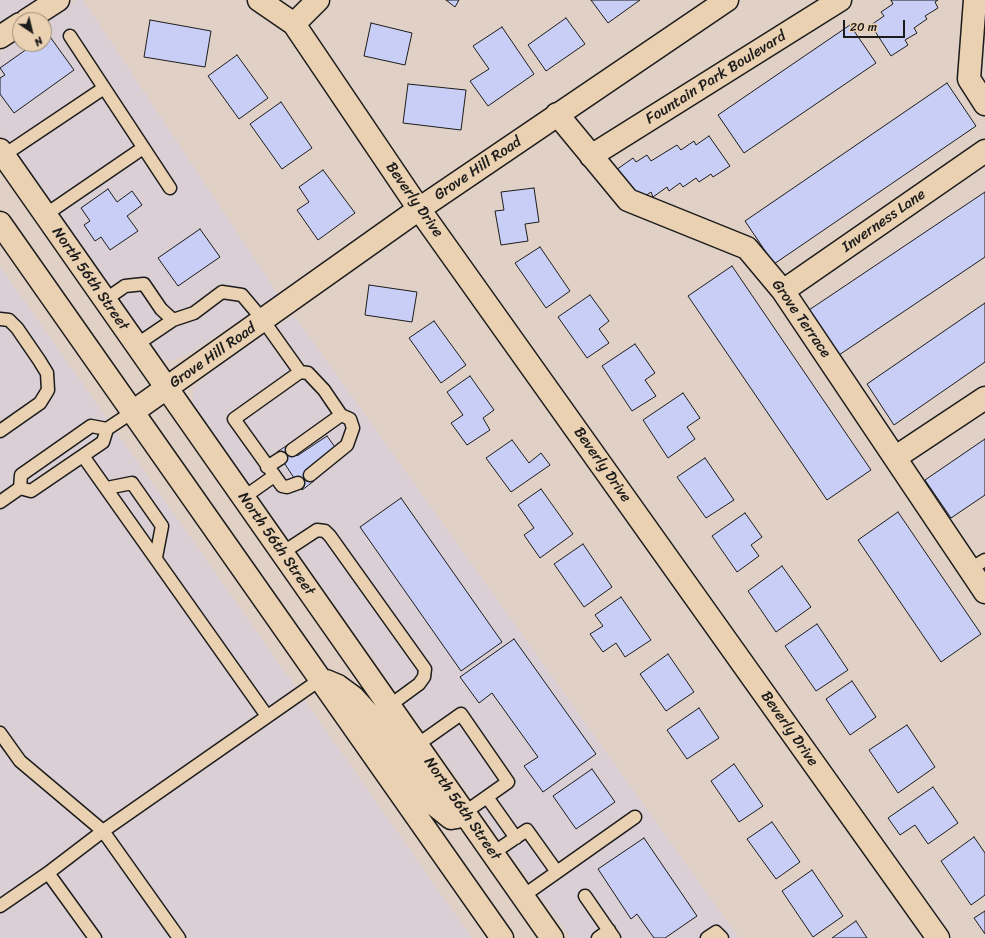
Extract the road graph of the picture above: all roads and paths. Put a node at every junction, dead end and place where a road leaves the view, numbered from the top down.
1 (58, 0) edge
2 (259, 0) edge
3 (318, 0) edge
4 (727, 0) edge
5 (840, 0) edge
6 (975, 0) edge
7 (39, 12) edge
8 (294, 24) junction
9 (12, 29) edge
10 (70, 36) dead end
11 (0, 37) edge
12 (104, 88) junction
13 (985, 104) edge
14 (557, 114) junction
15 (143, 148) junction
16 (2, 152) edge
17 (985, 152) edge
18 (591, 156) junction
19 (170, 188) dead end
20 (419, 208) junction
21 (45, 215) junction
22 (1, 228) edge
23 (783, 291) junction
24 (105, 300) junction
25 (0, 318) edge
26 (173, 320) junction
27 (263, 320) junction
28 (136, 345) junction
29 (300, 372) junction
30 (167, 389) junction
31 (985, 398) edge
32 (134, 411) junction
33 (341, 415) junction
34 (107, 429) junction
35 (0, 431) edge
36 (292, 450) dead end
37 (83, 456) junction
38 (896, 457) junction
39 (281, 458) dead end
40 (271, 472) junction
41 (310, 475) dead end
42 (298, 483) dead end
43 (20, 488) junction
44 (107, 488) junction
45 (243, 498) junction
46 (0, 502) edge
47 (282, 553) junction
48 (156, 557) junction
49 (977, 564) edge
50 (985, 592) edge
51 (321, 679) junction
52 (389, 706) junction
53 (267, 716) junction
54 (0, 733) edge
55 (417, 745) junction
56 (487, 797) junction
57 (464, 813) junction
58 (635, 817) dead end
59 (103, 831) junction
60 (516, 838) junction
61 (494, 853) junction
62 (557, 872) junction
63 (48, 873) junction
64 (523, 896) junction
65 (585, 896) dead end
66 (0, 906) edge
67 (612, 934) edge
68 (95, 938) edge
69 (179, 938) edge
70 (502, 938) edge
71 (552, 938) edge
72 (598, 938) edge
73 (707, 938) edge
74 (722, 938) edge
75 (938, 938) edge

1 - 7 street
2 - 8 street, Beverly Drive
3 - 8 street
4 - 14 street, Grove Hill Road
5 - 18 street, Fountain Park Boulevard
6 - 13 street
8 - 20 street, Beverly Drive
9 - 11 street
10 - 12 lane
12 - 15 lane
12 - 16 lane
14 - 18 street, Grove Terrace
14 - 20 street, Grove Hill Road
15 - 19 lane
15 - 21 lane
16 - 21 street, North 56th Street
17 - 23 street, Inverness Lane
18 - 23 street, Grove Terrace
20 - 27 street, Grove Hill Road
20 - 75 street, Beverly Drive
21 - 24 street, North 56th Street
22 - 32 street
23 - 38 street, Grove Terrace
24 - 26 lane
24 - 28 street, North 56th Street
25 - 35 lane
26 - 27 lane
26 - 28 lane
27 - 29 lane
27 - 30 street, Grove Hill Road
28 - 30 street, North 56th Street
29 - 33 lane
29 - 40 lane
30 - 32 street, Grove Hill Road
30 - 45 street, North 56th Street
31 - 38 street
32 - 34 lane
32 - 51 street
33 - 36 lane
33 - 41 lane
34 - 37 lane
34 - 43 lane
37 - 43 lane
37 - 44 lane
38 - 49 street, Grove Terrace
39 - 40 lane
40 - 42 lane
40 - 45 lane
43 - 46 lane
44 - 48 lane
44 - 48 lane
45 - 47 street, North 56th Street
47 - 52 street, North 56th Street
47 - 52 lane
48 - 53 lane
49 - 50 street, Grove Terrace
51 - 53 lane
51 - 57 street
51 - 70 street
52 - 55 street, North 56th Street
53 - 59 lane
54 - 59 lane
55 - 56 lane
55 - 57 street, North 56th Street
56 - 57 lane
56 - 60 lane
57 - 61 street, North 56th Street
58 - 62 lane
59 - 63 lane
59 - 69 lane
60 - 61 lane
60 - 62 lane
61 - 64 street, North 56th Street
62 - 64 lane
63 - 66 lane
63 - 68 lane
64 - 71 street, North 56th Street
65 - 67 lane
67 - 72 lane
73 - 74 lane

